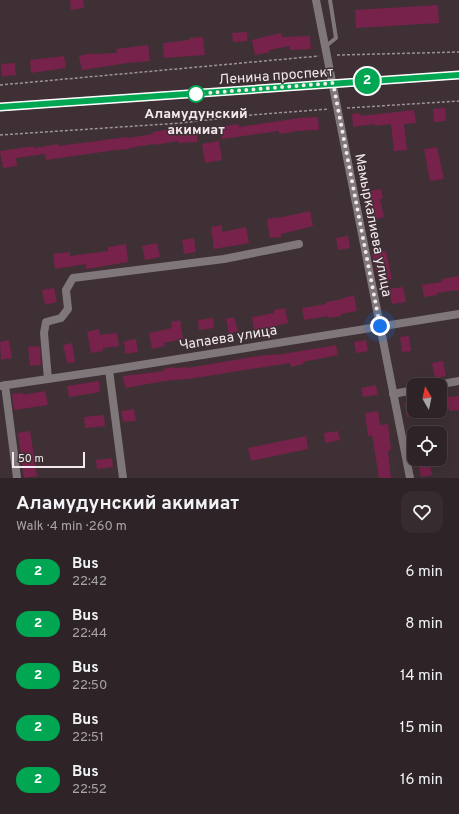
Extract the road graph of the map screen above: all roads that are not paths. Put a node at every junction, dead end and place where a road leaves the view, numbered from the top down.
1 (316, 0) edge
2 (330, 0) edge
3 (326, 46) junction
4 (459, 75) edge
5 (333, 83) junction
6 (0, 107) edge
7 (299, 244) dead end
8 (459, 314) edge
9 (380, 326) junction
10 (109, 370) junction
11 (48, 379) junction
12 (459, 381) edge
13 (447, 383) edge
14 (2, 385) edge
15 (407, 391) edge
16 (393, 394) junction
17 (17, 478) edge
18 (123, 478) edge
19 (410, 478) edge

1 - 3 street, Мамыркалиева улица
2 - 3 lane
3 - 5 street, Мамыркалиева улица
4 - 5 main road, Ленина проспект
5 - 6 main road, Ленина проспект
5 - 9 street, Мамыркалиева улица
7 - 11 street
8 - 9 street, Чапаева улица
9 - 10 street, Чапаева улица
9 - 16 street, Мамыркалиева улица
10 - 11 street, Чапаева улица
10 - 18 street
11 - 14 street, Чапаева улица
12 - 13 street
14 - 17 street
15 - 16 street
16 - 19 street, Мамыркалиева улица

